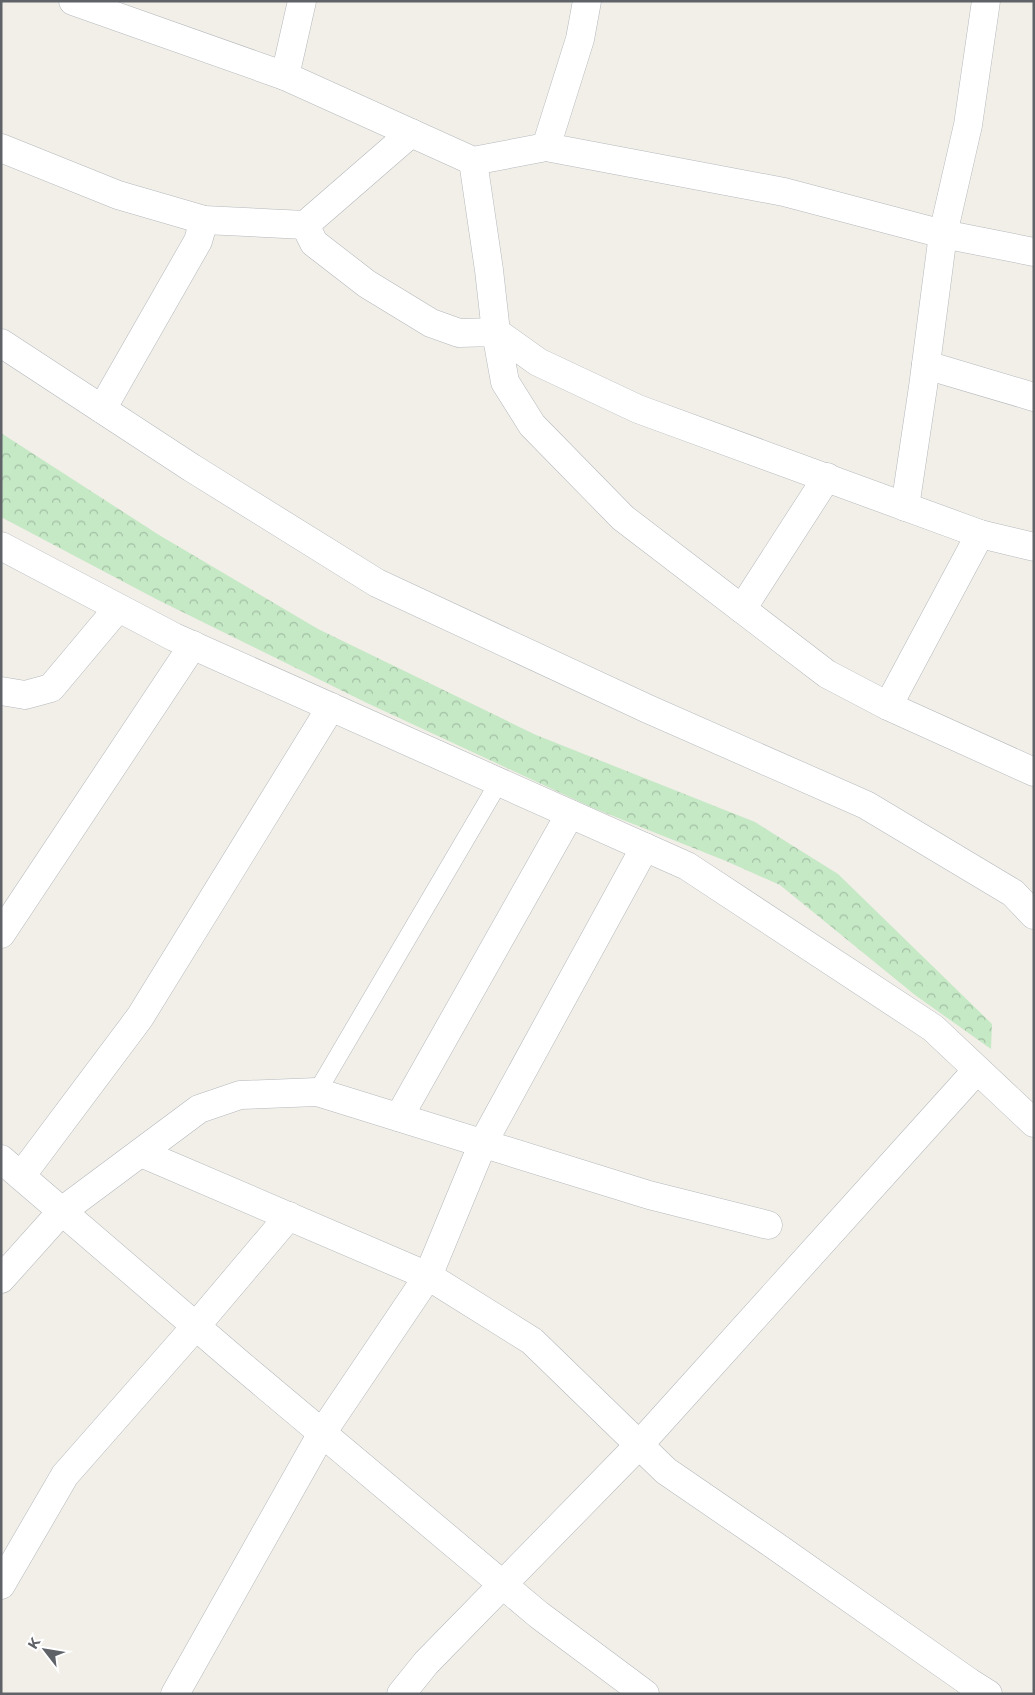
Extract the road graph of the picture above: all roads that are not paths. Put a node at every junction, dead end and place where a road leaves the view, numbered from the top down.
1 (73, 1) edge
2 (302, 1) edge
3 (588, 1) edge
4 (986, 1) edge
5 (285, 76) junction
6 (411, 133) junction
7 (546, 147) junction
8 (1, 148) edge
9 (473, 161) junction
10 (204, 220) junction
11 (305, 225) junction
12 (943, 234) junction
13 (1034, 252) edge
14 (496, 332) junction
15 (1, 343) edge
16 (926, 365) junction
17 (1034, 397) edge
18 (102, 409) junction
19 (827, 477) junction
20 (905, 508) junction
21 (980, 534) junction
22 (1, 546) edge
23 (1034, 547) edge
24 (118, 608) junction
25 (742, 610) junction
26 (193, 646) junction
27 (1, 690) edge
28 (888, 706) junction
29 (331, 707) junction
30 (1034, 772) edge
31 (499, 782) junction
32 (570, 814) junction
33 (645, 847) junction
34 (1034, 915) edge
35 (1, 934) edge
36 (977, 1070) junction
37 (317, 1092) junction
38 (399, 1117) junction
39 (1034, 1123) edge
40 (483, 1143) junction
41 (140, 1153) junction
42 (11, 1168) edge
43 (62, 1211) junction
44 (289, 1216) junction
45 (768, 1225) dead end
46 (428, 1276) junction
47 (1, 1279) edge
48 (196, 1326) junction
49 (322, 1433) junction
50 (639, 1445) junction
51 (503, 1584) junction
52 (1, 1585) edge
53 (175, 1694) edge
54 (402, 1694) edge
55 (645, 1694) edge
56 (988, 1694) edge

1 - 5 street
2 - 5 street
3 - 7 street
4 - 12 street
5 - 6 street
6 - 9 street
6 - 11 street
7 - 9 street
7 - 12 street
8 - 10 street
9 - 14 street
10 - 11 street
10 - 18 street
11 - 14 street
12 - 13 street
12 - 16 street
14 - 19 street
14 - 25 street
15 - 18 street
16 - 17 street
16 - 20 street
18 - 34 street
19 - 20 street
19 - 25 street
20 - 21 street
21 - 23 street
21 - 28 street
22 - 24 street
24 - 26 street
24 - 27 street
25 - 28 street
26 - 29 street
26 - 35 street
28 - 30 street
29 - 31 street
29 - 42 street
31 - 32 street
31 - 37 lane
32 - 33 street
32 - 38 street
33 - 36 street
33 - 40 street
36 - 39 street
36 - 50 street
37 - 38 street
37 - 41 street
38 - 40 street
40 - 45 street
40 - 46 street
41 - 43 street
41 - 44 street
42 - 43 street
43 - 47 street
43 - 48 street
44 - 46 street
44 - 48 street
46 - 49 street
46 - 50 street
48 - 49 street
48 - 52 street
49 - 51 street
49 - 53 street
50 - 51 street
50 - 56 street
51 - 54 street
51 - 55 street

